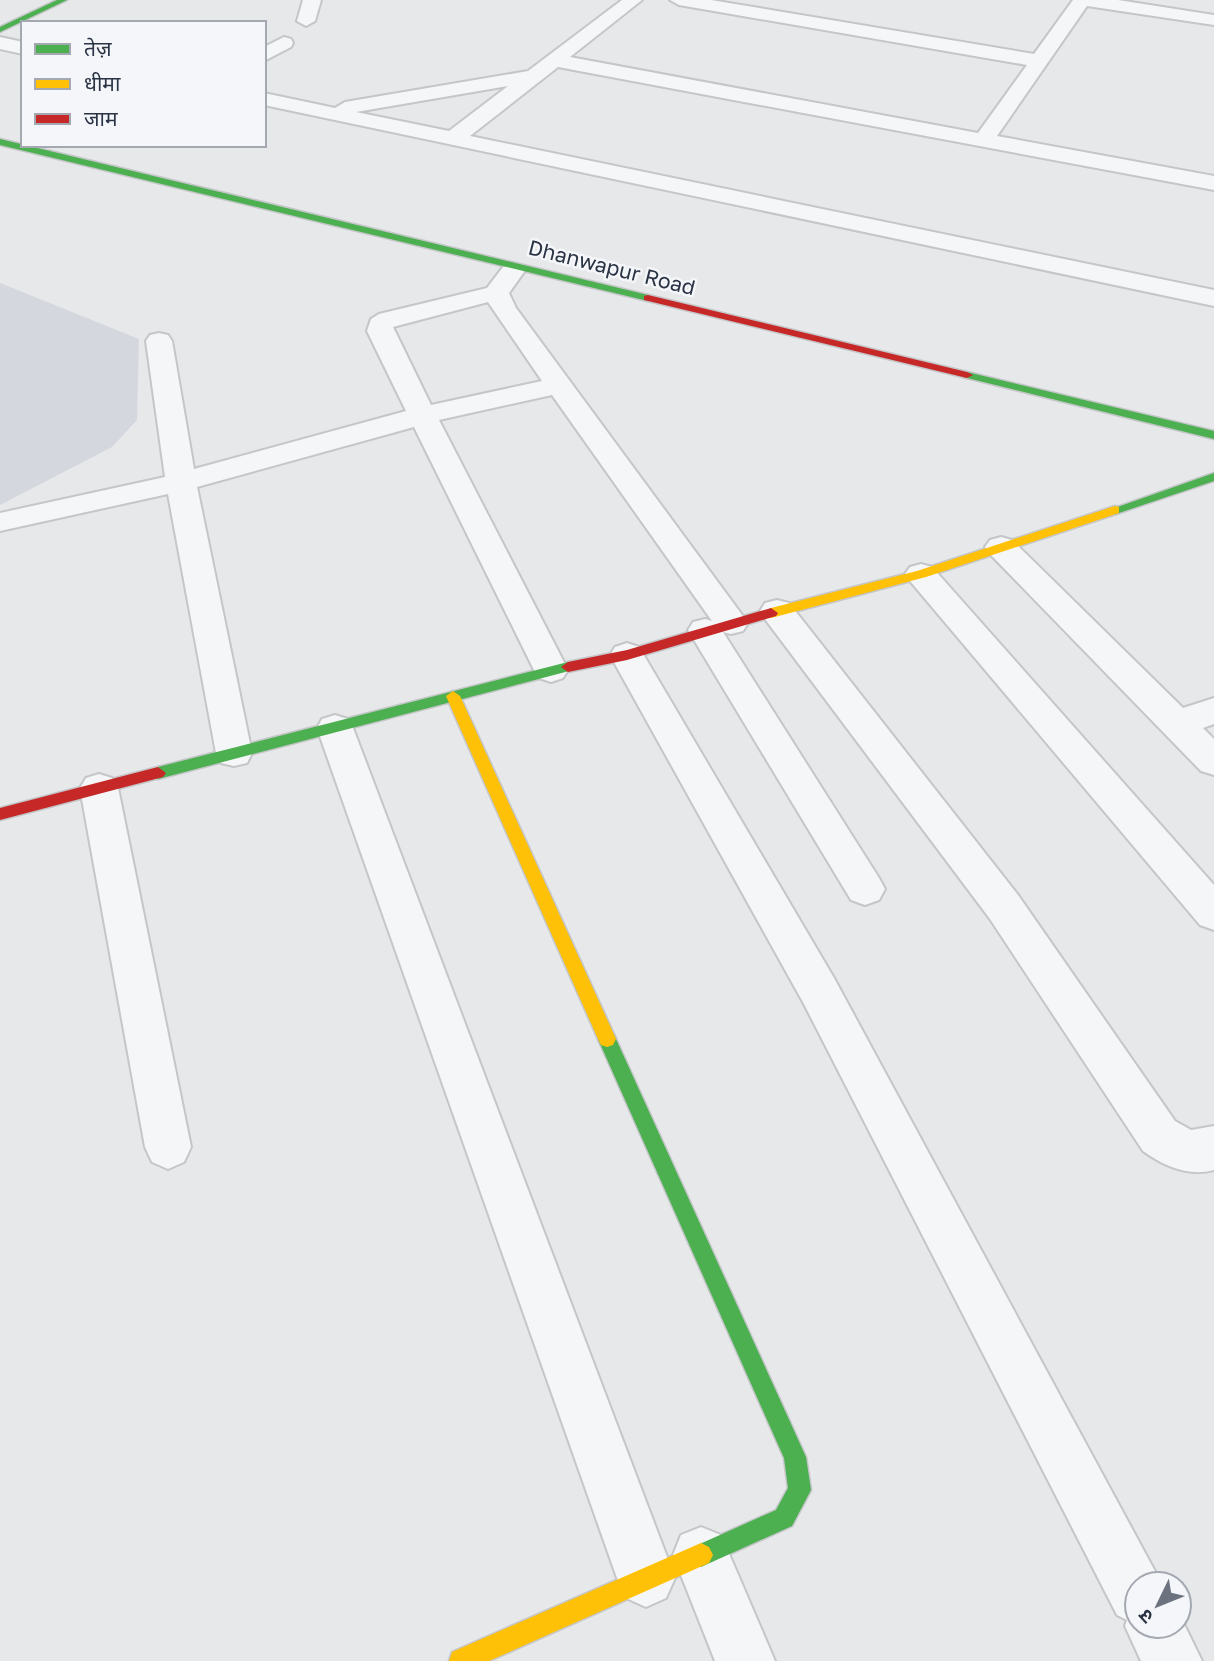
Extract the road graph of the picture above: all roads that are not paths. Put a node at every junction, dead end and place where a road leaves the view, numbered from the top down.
1 (63, 0) edge
2 (313, 0) edge
3 (633, 0) edge
4 (680, 0) edge
5 (1082, 0) edge
6 (1214, 20) edge
7 (306, 21) dead end
8 (0, 30) edge
9 (0, 43) edge
10 (284, 43) dead end
11 (21, 48) edge
12 (266, 54) edge
13 (554, 60) junction
14 (1040, 61) junction
15 (533, 76) junction
16 (266, 99) edge
17 (324, 112) junction
18 (452, 139) junction
19 (984, 140) junction
20 (0, 142) edge
21 (1211, 176) edge
22 (516, 266) junction
23 (496, 293) junction
24 (1214, 298) edge
25 (159, 341) dead end
26 (561, 385) junction
27 (421, 416) junction
28 (1214, 435) edge
29 (1214, 477) edge
30 (181, 482) junction
31 (4, 522) dead end
32 (1002, 547) junction
33 (921, 574) junction
34 (778, 611) junction
35 (718, 626) junction
36 (627, 655) junction
37 (551, 670) junction
38 (453, 696) junction
39 (1214, 711) edge
40 (1176, 723) junction
41 (335, 728) junction
42 (234, 753) junction
43 (1214, 761) edge
44 (99, 788) junction
45 (0, 814) edge
46 (865, 889) dead end
47 (1214, 913) edge
48 (167, 1147) dead end
49 (1214, 1148) edge
50 (701, 1555) junction
51 (1124, 1570) edge
52 (646, 1578) junction
53 (1161, 1640) edge
54 (461, 1661) edge
55 (745, 1661) edge
56 (1172, 1661) edge

1 - 8 street
2 - 7 street
3 - 13 street
4 - 14 street
5 - 6 street
5 - 14 street
9 - 11 street
10 - 12 street
13 - 15 street
13 - 19 street
14 - 19 street
15 - 17 street
15 - 18 street
16 - 17 street
17 - 18 street
18 - 24 street
19 - 21 street
20 - 22 street, Dhanwapur Road
22 - 23 street
22 - 28 street, Dhanwapur Road
23 - 26 street
23 - 27 street
25 - 30 street
26 - 27 street
26 - 35 street
27 - 30 street
27 - 37 street
29 - 32 street
30 - 31 street
30 - 42 street
32 - 33 street
32 - 40 street
33 - 34 street
33 - 47 street
34 - 35 street
34 - 49 street
35 - 36 street
35 - 46 street
36 - 37 street
36 - 51 street
37 - 38 street
38 - 41 street
38 - 50 street
39 - 40 street
40 - 43 street
41 - 42 street
41 - 52 street
42 - 44 street
44 - 45 street
44 - 48 street
50 - 52 street
50 - 55 street
52 - 54 street
53 - 56 street

